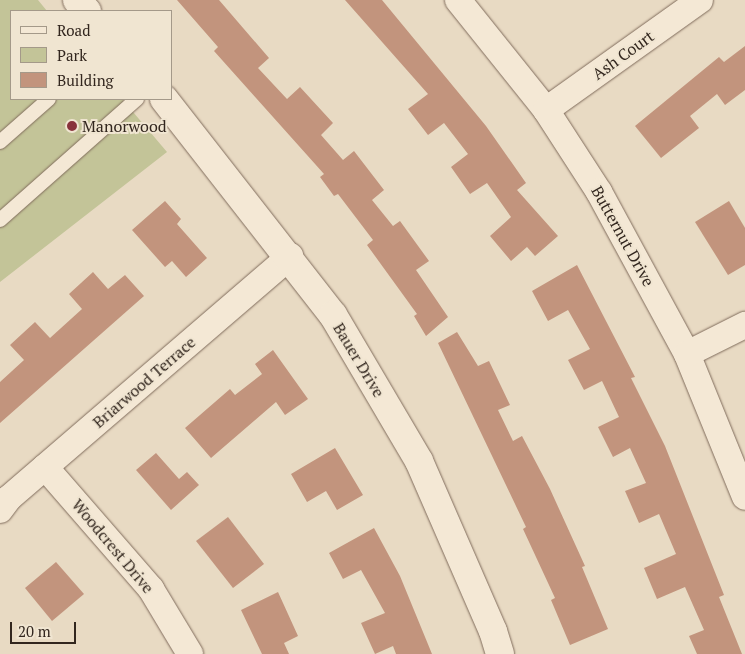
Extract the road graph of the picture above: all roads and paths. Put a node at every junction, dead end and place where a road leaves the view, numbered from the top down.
1 (77, 0) edge
2 (458, 0) edge
3 (700, 0) edge
4 (86, 10) edge
5 (48, 100) edge
6 (136, 100) edge
7 (165, 100) edge
8 (546, 110) junction
9 (0, 142) edge
10 (0, 220) edge
11 (290, 256) junction
12 (745, 325) edge
13 (687, 354) junction
14 (45, 467) junction
15 (745, 497) edge
16 (0, 510) edge
17 (190, 654) edge
18 (500, 654) edge

1 - 4 street
2 - 8 street, Butternut Drive
3 - 8 street, Ash Court
5 - 9 lane
6 - 10 lane
7 - 11 street, Bauer Drive
8 - 13 street, Butternut Drive
11 - 14 street, Briarwood Terrace
11 - 18 street, Bauer Drive
12 - 13 street
13 - 15 street, Butternut Drive
14 - 16 street, Briarwood Terrace
14 - 17 street, Woodcrest Drive

